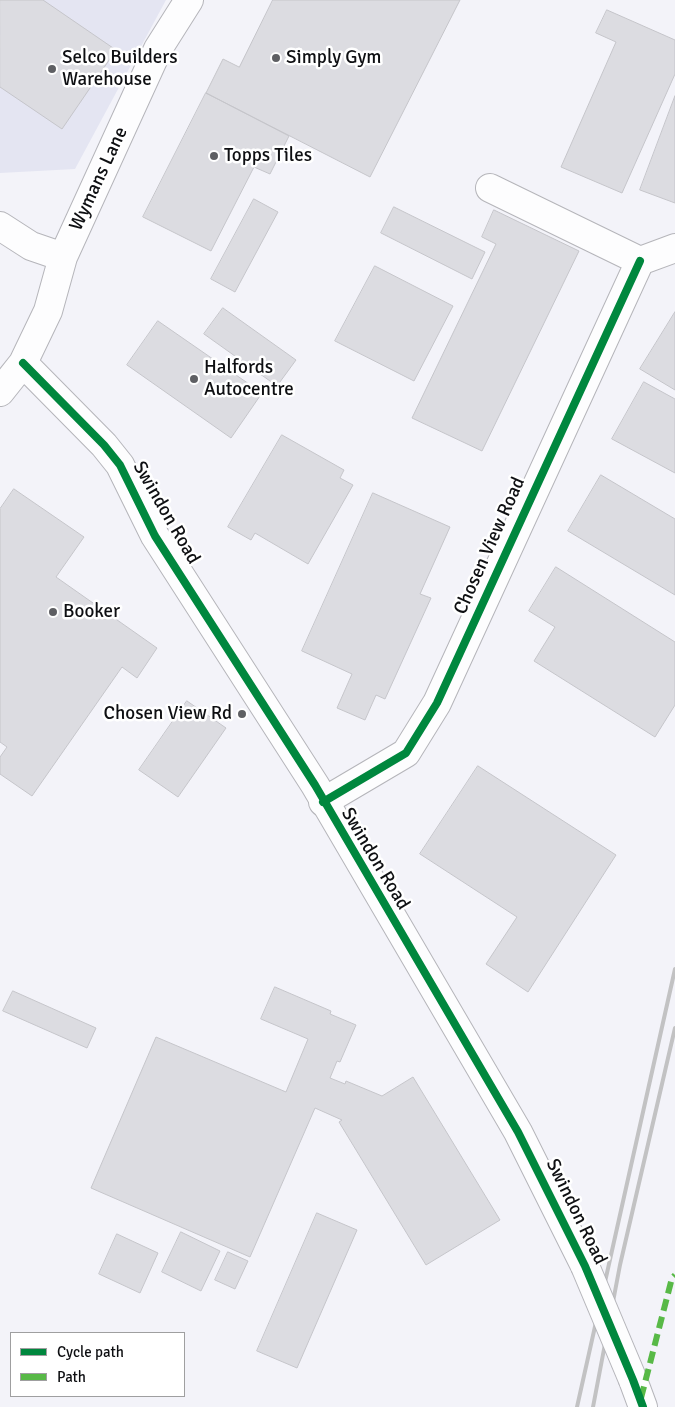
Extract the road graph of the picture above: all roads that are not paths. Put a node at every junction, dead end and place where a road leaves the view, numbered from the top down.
1 (189, 0) edge
2 (490, 188) dead end
3 (0, 226) edge
4 (675, 248) edge
5 (63, 257) junction
6 (640, 261) junction
7 (23, 363) junction
8 (0, 392) edge
9 (323, 802) junction
10 (642, 1407) edge

1 - 5 street, Wymans Lane
2 - 6 street
3 - 5 street
4 - 6 street
5 - 7 street, Wymans Lane
6 - 9 street, Chosen View Road
7 - 8 street, Wymans Lane
7 - 9 street, Swindon Road
9 - 10 street, Swindon Road, bridge

